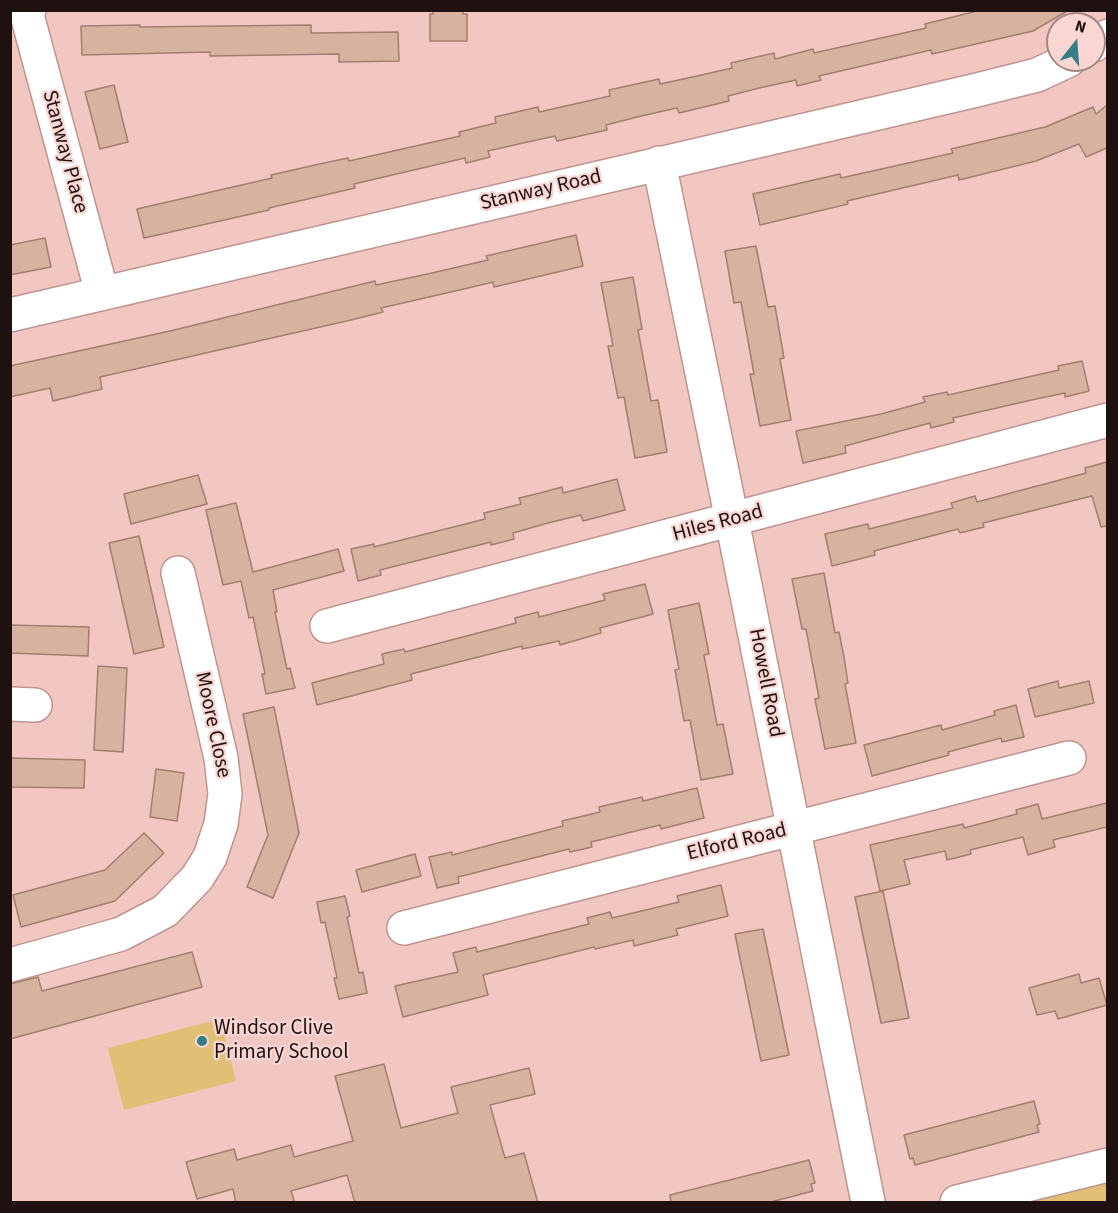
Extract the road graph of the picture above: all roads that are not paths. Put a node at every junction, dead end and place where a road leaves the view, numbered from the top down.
1 (29, 10) edge
2 (1046, 71) edge
3 (659, 163) junction
4 (102, 293) junction
5 (10, 315) edge
6 (1107, 420) edge
7 (732, 520) junction
8 (178, 573) dead end
9 (327, 626) dead end
10 (1069, 758) dead end
11 (794, 828) junction
12 (404, 928) dead end
13 (10, 965) edge
14 (1107, 1166) edge
15 (868, 1203) edge
16 (957, 1203) edge

1 - 4 street, Stanway Place
2 - 3 street, Stanway Road
3 - 4 street, Stanway Road
3 - 7 street, Howell Road
4 - 5 street, Stanway Road
6 - 7 street, Hiles Road
7 - 9 street, Hiles Road
7 - 11 street, Howell Road
8 - 13 street, Moore Close
10 - 11 street, Elford Road
11 - 12 street, Elford Road
11 - 15 street, Howell Road
14 - 16 street

